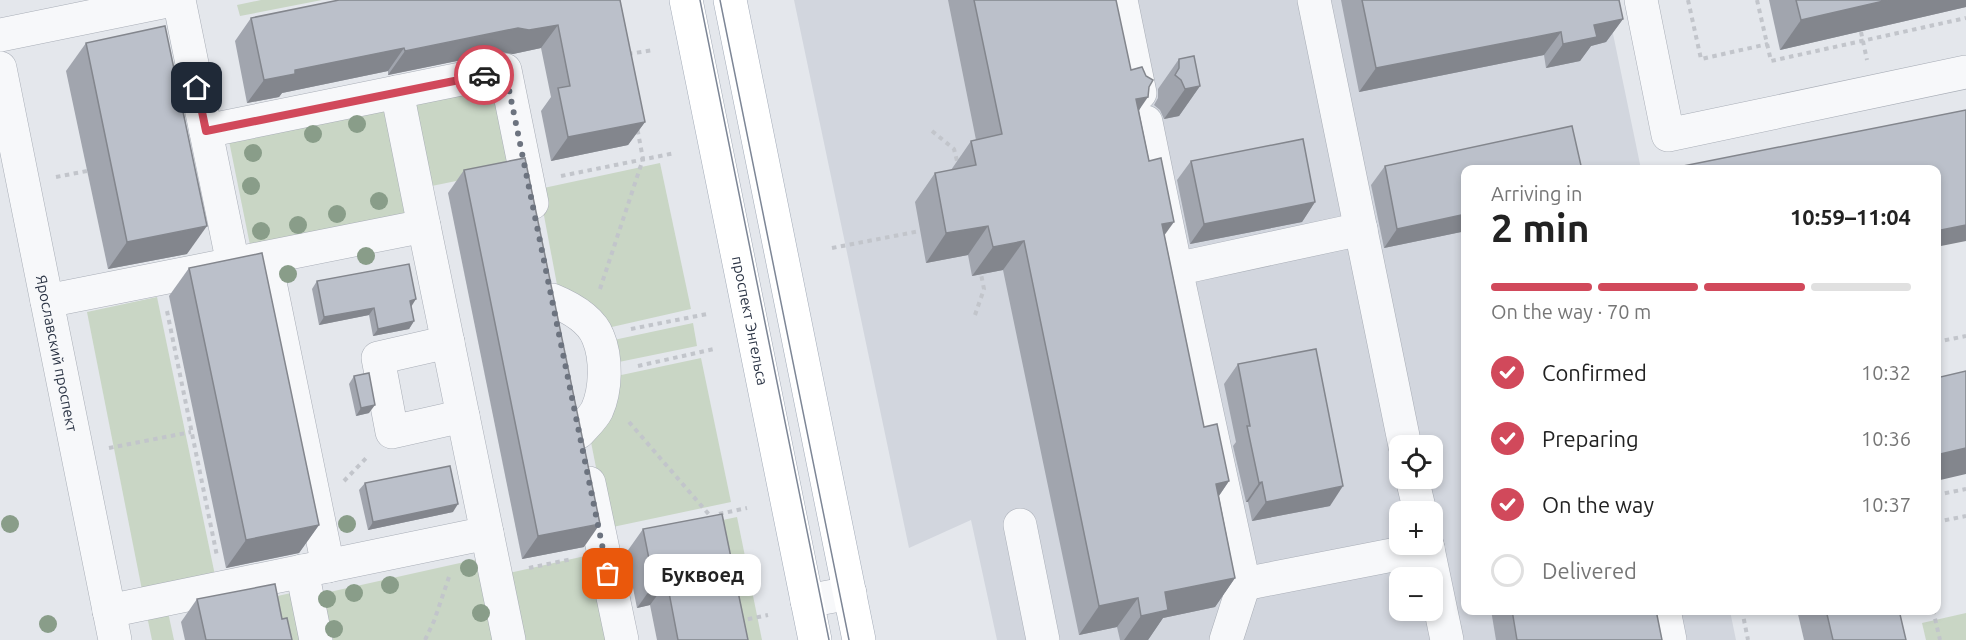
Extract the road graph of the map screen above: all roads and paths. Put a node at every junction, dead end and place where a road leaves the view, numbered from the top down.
1 (172, 0) edge
2 (179, 0) edge
3 (686, 0) edge
4 (730, 0) edge
5 (1121, 0) edge
6 (1314, 0) edge
7 (1641, 0) edge
8 (1688, 0) edge
9 (1757, 0) edge
10 (115, 6) edge
11 (1966, 18) edge
12 (0, 35) edge
13 (1767, 44) junction
14 (654, 50) dead end
15 (623, 55) edge
16 (0, 68) edge
17 (1966, 72) edge
18 (397, 92) junction
19 (636, 124) edge
20 (206, 131) junction
21 (932, 131) dead end
22 (675, 153) dead end
23 (643, 159) junction
24 (958, 168) edge
25 (87, 171) dead end
26 (54, 177) dead end
27 (528, 183) junction
28 (424, 226) junction
29 (1361, 229) junction
30 (538, 230) edge
31 (920, 231) dead end
32 (832, 248) dead end
33 (265, 258) junction
34 (233, 264) junction
35 (1176, 269) junction
36 (981, 274) dead end
37 (550, 288) edge
38 (47, 301) junction
39 (166, 308) dead end
40 (707, 314) dead end
41 (975, 315) dead end
42 (582, 331) junction
43 (1966, 336) edge
44 (1941, 341) edge
45 (448, 342) junction
46 (714, 349) dead end
47 (594, 388) junction
48 (463, 416) junction
49 (191, 432) junction
50 (392, 432) junction
51 (1403, 435) edge
52 (108, 448) dead end
53 (1966, 489) edge
54 (1941, 494) edge
55 (747, 508) dead end
56 (316, 509) junction
57 (712, 516) junction
58 (1966, 516) edge
59 (700, 519) edge
60 (1941, 521) edge
61 (1020, 525) dead end
62 (714, 527) edge
63 (472, 536) junction
64 (603, 552) junction
65 (1389, 554) edge
66 (1430, 555) edge
67 (218, 564) dead end
68 (315, 568) junction
69 (496, 576) junction
70 (1244, 584) junction
71 (850, 592) junction
72 (807, 602) junction
73 (768, 615) dead end
74 (1665, 615) edge
75 (1743, 615) edge
76 (1899, 615) edge
77 (1934, 615) edge
78 (1900, 622) edge
79 (732, 623) edge
80 (112, 626) edge
81 (316, 640) edge
82 (425, 640) edge
83 (509, 640) edge
84 (621, 640) edge
85 (815, 640) edge
86 (859, 640) edge
87 (1043, 640) edge
88 (1226, 640) edge
89 (1447, 640) edge
90 (1670, 640) edge
91 (1748, 640) edge
92 (1940, 640) edge

1 - 10 street
2 - 20 street
3 - 72 main road, проспект Энгельса
4 - 71 main road
5 - 35 street
6 - 29 street
7 - 17 street
8 - 13 path
9 - 13 path
10 - 12 street
11 - 13 path
14 - 15 path
16 - 38 street, Ярославский проспект
18 - 20 street
18 - 27 street
18 - 28 street
19 - 23 path
20 - 34 street
21 - 24 path
22 - 23 path
23 - 27 path
23 - 42 path
25 - 26 path
27 - 30 street
28 - 33 street
28 - 45 street
29 - 35 street
29 - 51 street
31 - 32 path
33 - 34 street
33 - 56 street
34 - 38 street
35 - 70 street
36 - 41 path
37 - 42 street
38 - 80 street, Ярославский проспект
39 - 49 path
40 - 42 path
42 - 47 street
43 - 44 path
45 - 48 street
45 - 50 street
46 - 47 path
47 - 57 path
47 - 64 street
48 - 50 street
48 - 63 street
49 - 52 path
49 - 67 path
50 - 56 path
53 - 54 path
55 - 57 path
56 - 68 street
57 - 59 path
57 - 62 path
58 - 60 path
61 - 87 street
63 - 68 street
63 - 69 street
63 - 82 path
64 - 69 path
64 - 84 street
65 - 70 street
66 - 89 street
68 - 80 street
68 - 81 street
69 - 83 street
70 - 88 street
71 - 72 street
71 - 86 main road
72 - 85 main road, проспект Энгельса
73 - 79 path
74 - 90 street
75 - 91 path
76 - 78 path
77 - 92 path

